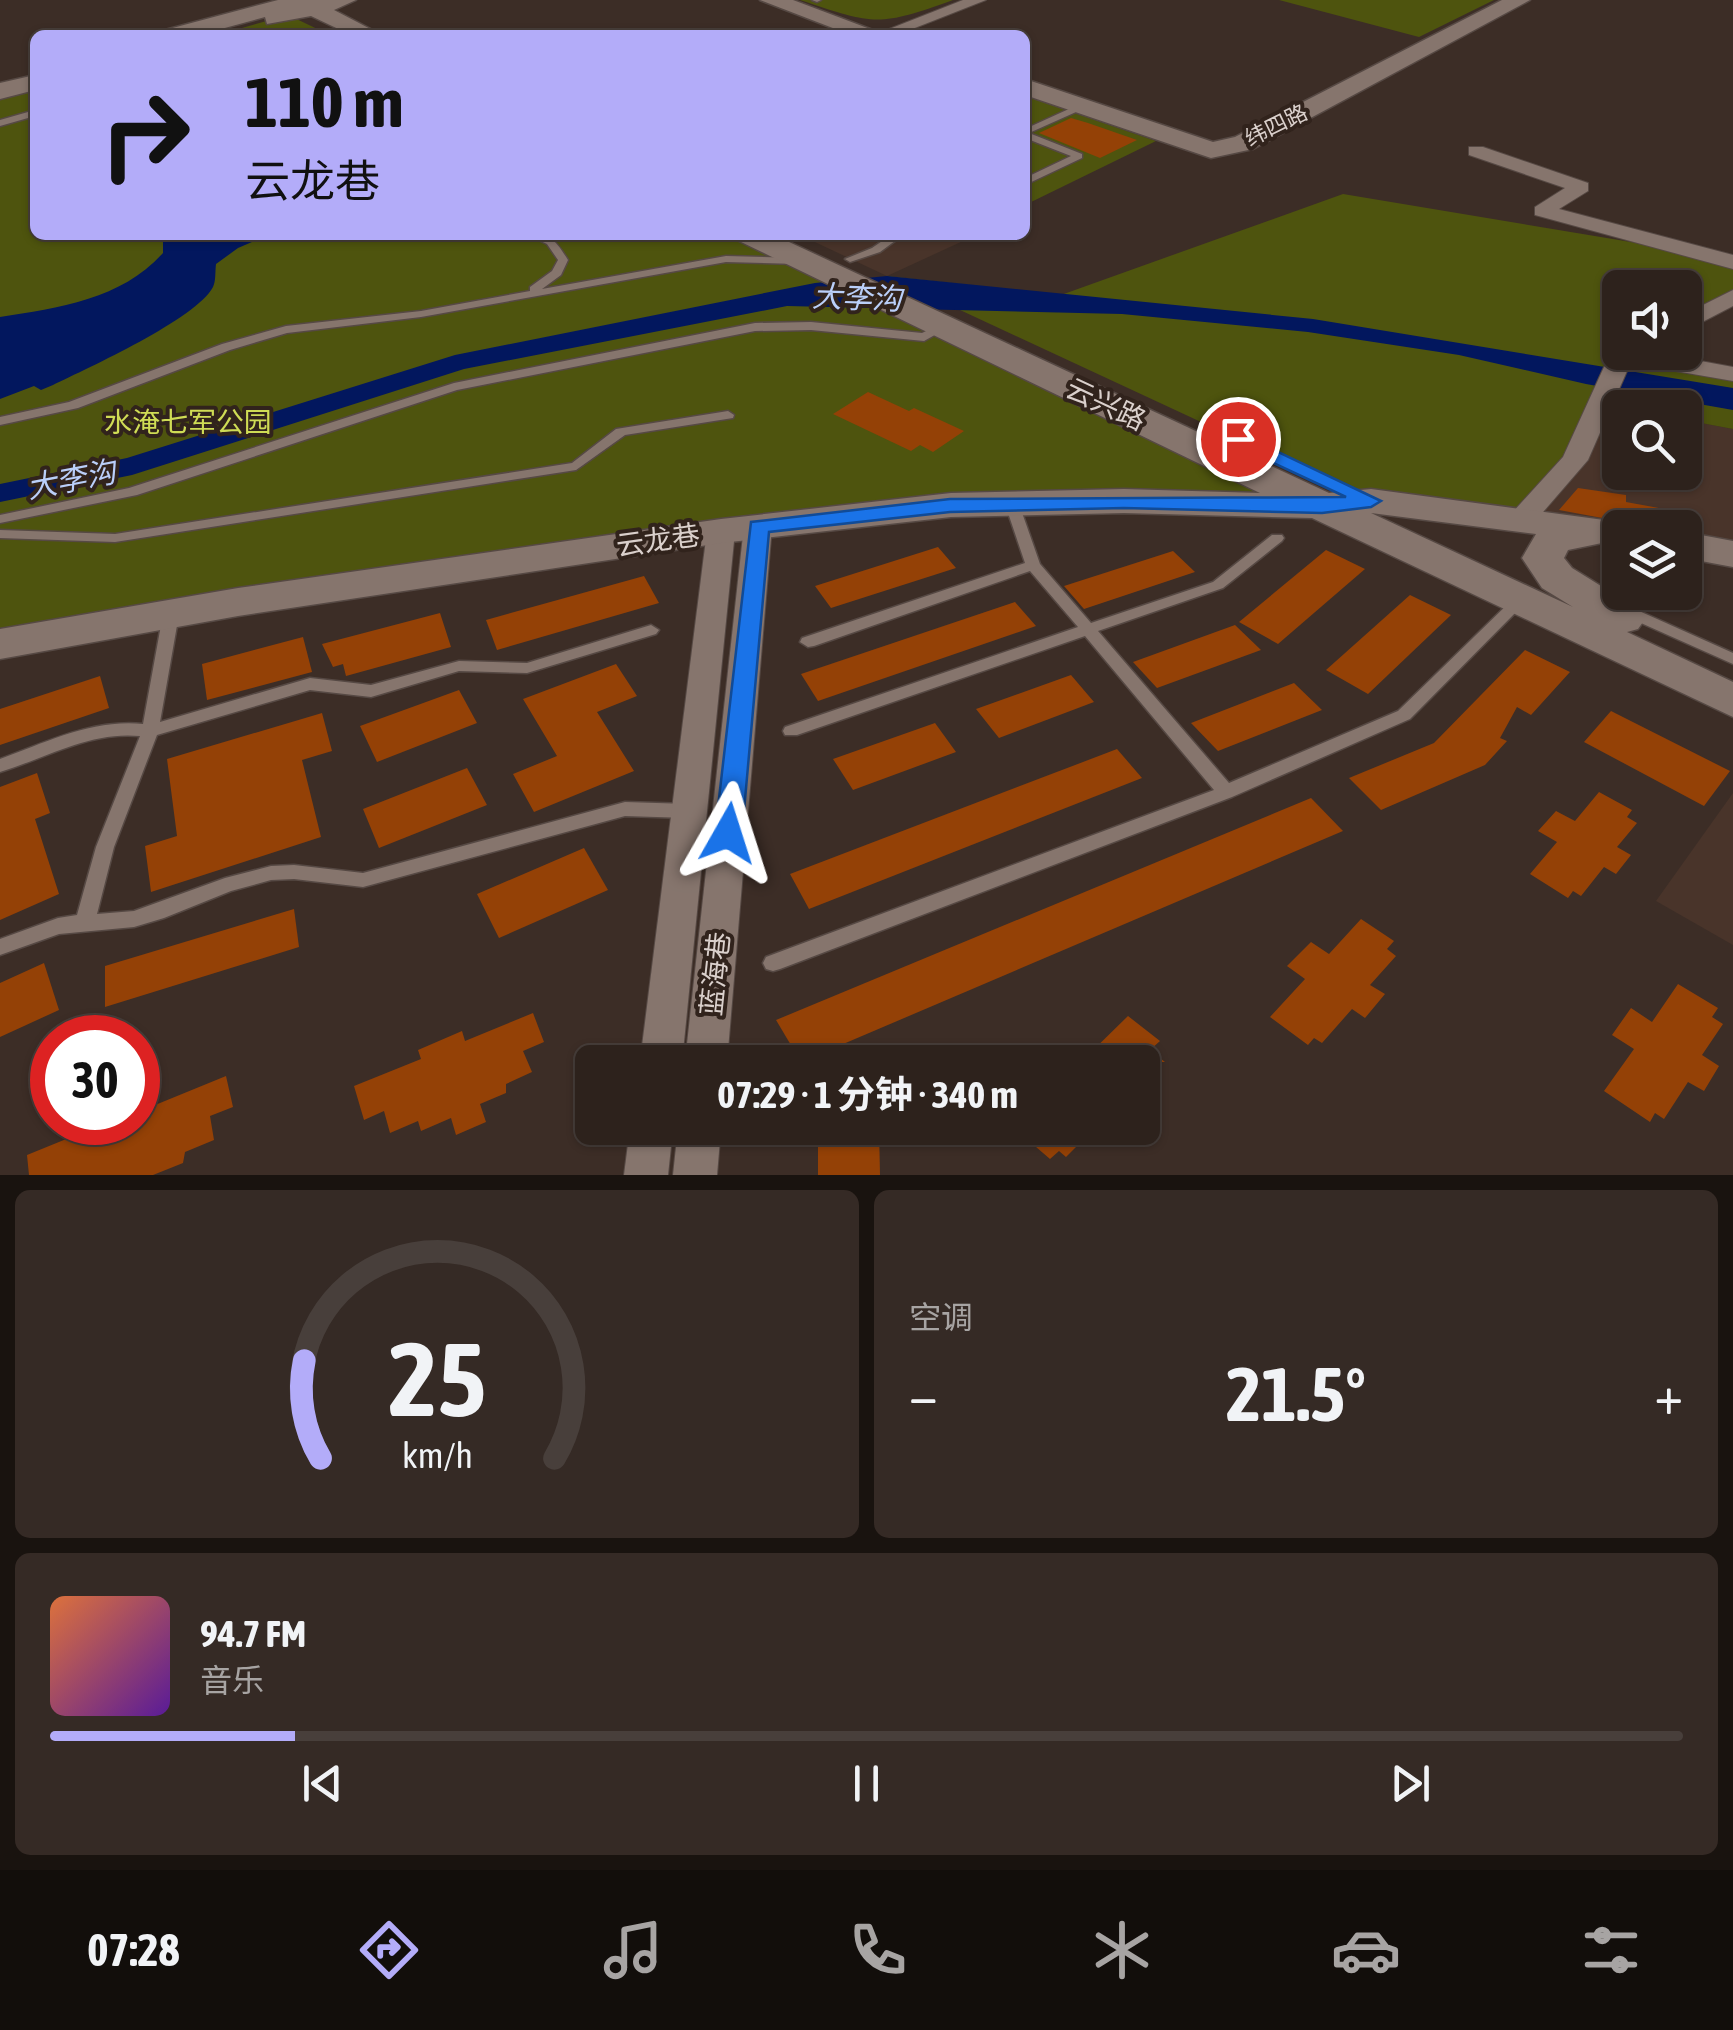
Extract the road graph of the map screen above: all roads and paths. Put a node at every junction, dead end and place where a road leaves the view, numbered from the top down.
1 (345, 0) edge
2 (771, 0) edge
3 (978, 0) edge
4 (1494, 0) edge
5 (1518, 0) edge
6 (295, 7) edge
7 (195, 30) edge
8 (231, 30) edge
9 (321, 30) edge
10 (357, 30) edge
11 (859, 30) edge
12 (896, 30) edge
13 (30, 71) edge
14 (0, 78) edge
15 (30, 83) edge
16 (1030, 89) edge
17 (0, 91) edge
18 (1082, 106) junction
19 (30, 115) edge
20 (0, 123) edge
21 (1030, 132) edge
22 (1030, 136) edge
23 (1211, 150) junction
24 (1476, 150) dead end
25 (1030, 180) edge
26 (546, 240) edge
27 (767, 240) edge
28 (891, 240) edge
29 (831, 259) edge
30 (1733, 262) edge
31 (516, 296) junction
32 (1733, 297) edge
33 (1702, 314) edge
34 (948, 321) junction
35 (1702, 368) edge
36 (1615, 370) edge
37 (1733, 374) edge
38 (728, 415) dead end
39 (0, 421) edge
40 (1199, 448) junction
41 (1371, 501) junction
42 (1012, 504) junction
43 (1193, 504) junction
44 (1322, 506) junction
45 (0, 519) edge
46 (1522, 520) junction
47 (740, 528) junction
48 (1602, 531) edge
49 (1602, 533) edge
50 (0, 534) edge
51 (1277, 538) dead end
52 (1702, 548) edge
53 (1733, 554) edge
54 (1033, 565) junction
55 (1558, 578) junction
56 (1518, 601) junction
57 (170, 614) junction
58 (1623, 619) junction
59 (1088, 629) junction
60 (651, 630) dead end
61 (808, 642) dead end
62 (0, 644) edge
63 (1733, 659) edge
64 (1733, 670) edge
65 (1733, 701) edge
66 (150, 731) junction
67 (791, 731) dead end
68 (0, 766) edge
69 (1226, 792) junction
70 (688, 811) junction
71 (85, 922) junction
72 (0, 947) edge
73 (773, 963) dead end
74 (663, 1045) edge
75 (707, 1045) edge
76 (650, 1145) edge
77 (698, 1145) edge
78 (646, 1175) edge
79 (695, 1175) edge

1 - 6 street
2 - 11 street
3 - 12 street
4 - 23 street, 纬四路
5 - 23 street, 纬四路
6 - 7 street
6 - 8 street
6 - 9 street
6 - 10 street
13 - 14 street
15 - 17 street
16 - 18 street
18 - 21 lane
18 - 23 street
19 - 20 lane
22 - 25 lane
24 - 30 street
26 - 31 lane
27 - 29 street, 云兴路
28 - 29 lane
29 - 31 lane
29 - 34 street, 云兴路
31 - 39 lane
32 - 33 street
34 - 40 street, 云兴路
34 - 41 street, 云兴路
34 - 45 lane
35 - 37 street
36 - 46 street
38 - 50 lane
40 - 43 street
40 - 44 street, 云兴路
41 - 44 street, 云龙巷
41 - 46 street
41 - 58 street, 云兴路
42 - 43 street, 云龙巷
42 - 47 street, 云龙巷
42 - 54 lane
43 - 44 street, 云龙巷
44 - 56 street, 云兴路
46 - 48 street
47 - 57 street, 云龙巷
47 - 70 street, 蓝海巷
47 - 75 street, 蓝海巷
49 - 55 street
51 - 59 lane
52 - 53 street
54 - 59 lane
54 - 61 lane
55 - 58 street
55 - 63 lane
56 - 65 street, 云兴路
56 - 69 lane
57 - 62 street, 云龙巷
57 - 66 lane
58 - 64 street, 云兴路
59 - 67 lane
59 - 69 lane
60 - 66 lane
66 - 68 lane
66 - 71 lane
69 - 73 lane
70 - 71 lane
70 - 74 street, 蓝海巷
71 - 72 lane
76 - 78 street
77 - 79 street

